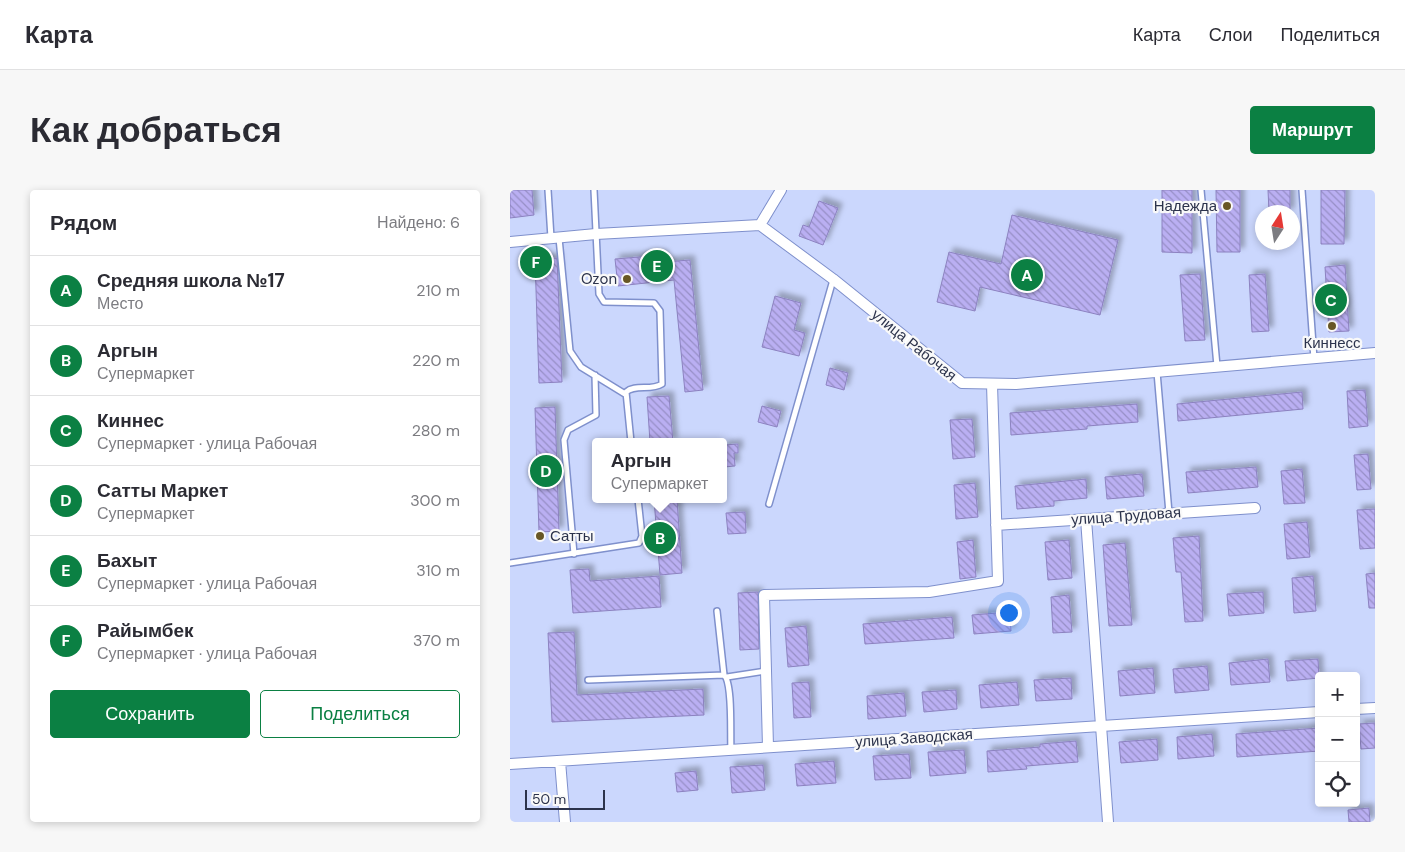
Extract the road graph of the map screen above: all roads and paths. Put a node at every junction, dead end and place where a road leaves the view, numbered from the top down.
1 (548, 190) edge
2 (594, 190) edge
3 (781, 190) edge
4 (1201, 190) edge
5 (1302, 190) edge
6 (760, 225) junction
7 (596, 234) junction
8 (555, 238) junction
9 (510, 242) edge
10 (833, 279) junction
11 (1375, 353) edge
12 (1314, 358) junction
13 (1217, 367) junction
14 (1157, 372) junction
15 (595, 375) junction
16 (992, 384) junction
17 (625, 394) junction
18 (630, 438) edge
19 (638, 503) edge
20 (769, 504) dead end
21 (1255, 508) dead end
22 (1168, 514) junction
23 (1086, 519) junction
24 (996, 525) junction
25 (574, 554) junction
26 (510, 563) edge
27 (717, 611) dead end
28 (766, 671) junction
29 (725, 676) junction
30 (588, 680) dead end
31 (1375, 708) edge
32 (1360, 709) edge
33 (1315, 712) edge
34 (1102, 726) junction
35 (768, 747) junction
36 (731, 750) junction
37 (560, 761) junction
38 (510, 764) edge
39 (565, 822) edge
40 (1108, 822) edge

1 - 8 lane
2 - 7 lane
3 - 6 street
4 - 13 lane
5 - 12 lane
6 - 7 street
6 - 10 street, улица Рабочая
7 - 8 street
7 - 17 lane
8 - 9 street
8 - 15 lane
10 - 16 street, улица Рабочая
10 - 20 lane
11 - 12 street, улица Рабочая
12 - 13 street, улица Рабочая
13 - 14 street, улица Рабочая
14 - 16 street, улица Рабочая
14 - 22 lane
15 - 17 lane
15 - 25 lane
16 - 24 street
17 - 18 lane
19 - 25 lane
21 - 22 street, улица Трудовая
22 - 23 street, улица Трудовая
23 - 24 street, улица Трудовая
23 - 34 street
24 - 28 street
25 - 26 lane
27 - 29 lane
28 - 29 lane
28 - 35 street
29 - 30 lane
29 - 36 lane
31 - 32 street
33 - 34 street, улица Заводская
34 - 35 street, улица Заводская
34 - 40 street
35 - 36 street, улица Заводская
36 - 37 street, улица Заводская
37 - 38 street, улица Заводская
37 - 39 street

